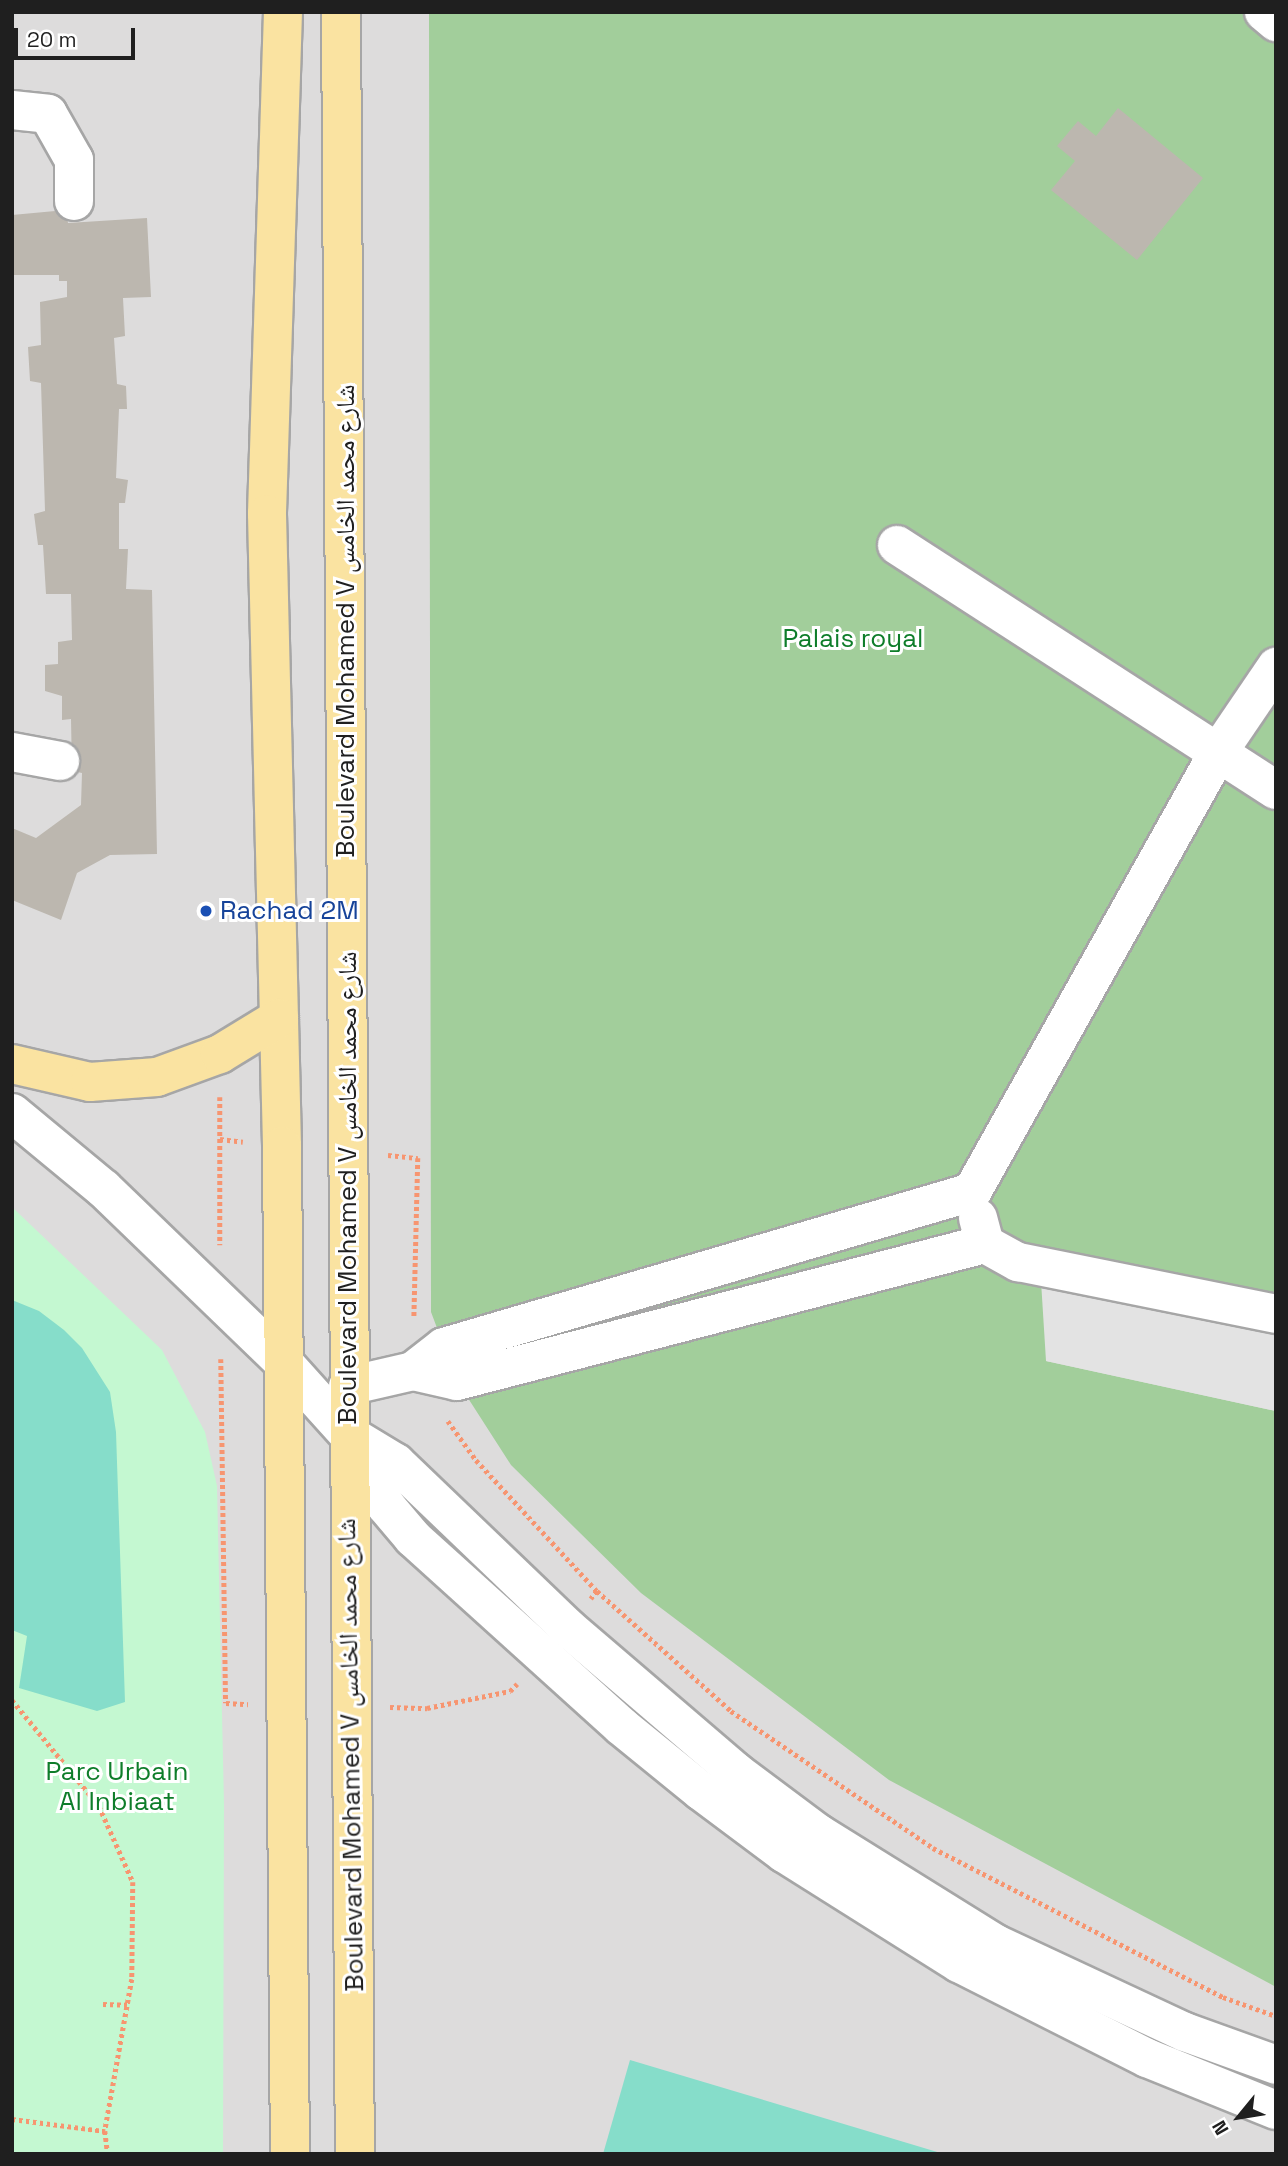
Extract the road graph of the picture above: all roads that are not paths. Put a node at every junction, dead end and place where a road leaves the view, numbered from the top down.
1 (283, 12) edge
2 (341, 12) edge
3 (1264, 12) edge
4 (1276, 22) edge
5 (12, 110) edge
6 (74, 201) dead end
7 (897, 545) dead end
8 (1276, 667) edge
9 (1219, 751) junction
10 (12, 752) edge
11 (60, 761) dead end
12 (1276, 790) edge
13 (279, 1018) junction
14 (12, 1064) edge
15 (12, 1113) edge
16 (972, 1192) junction
17 (985, 1244) junction
18 (1276, 1314) edge
19 (284, 1363) junction
20 (413, 1371) junction
21 (348, 1387) junction
22 (348, 1434) junction
23 (1276, 2065) edge
24 (1276, 2110) edge
25 (290, 2154) edge
26 (355, 2154) edge

1 - 13 main road
2 - 21 main road, Boulevard Mohamed V شارع محمد الخامس
3 - 4 street
5 - 6 street
7 - 9 street
8 - 9 street
9 - 12 street
9 - 16 street
10 - 11 street
13 - 14 main road
13 - 19 main road
15 - 19 street
16 - 17 street
16 - 20 street
17 - 18 street
17 - 20 street
19 - 22 street
19 - 25 main road
20 - 21 street
21 - 22 main road, Boulevard Mohamed V شارع محمد الخامس
22 - 23 street
22 - 24 street
22 - 26 main road, Boulevard Mohamed V شارع محمد الخامس

